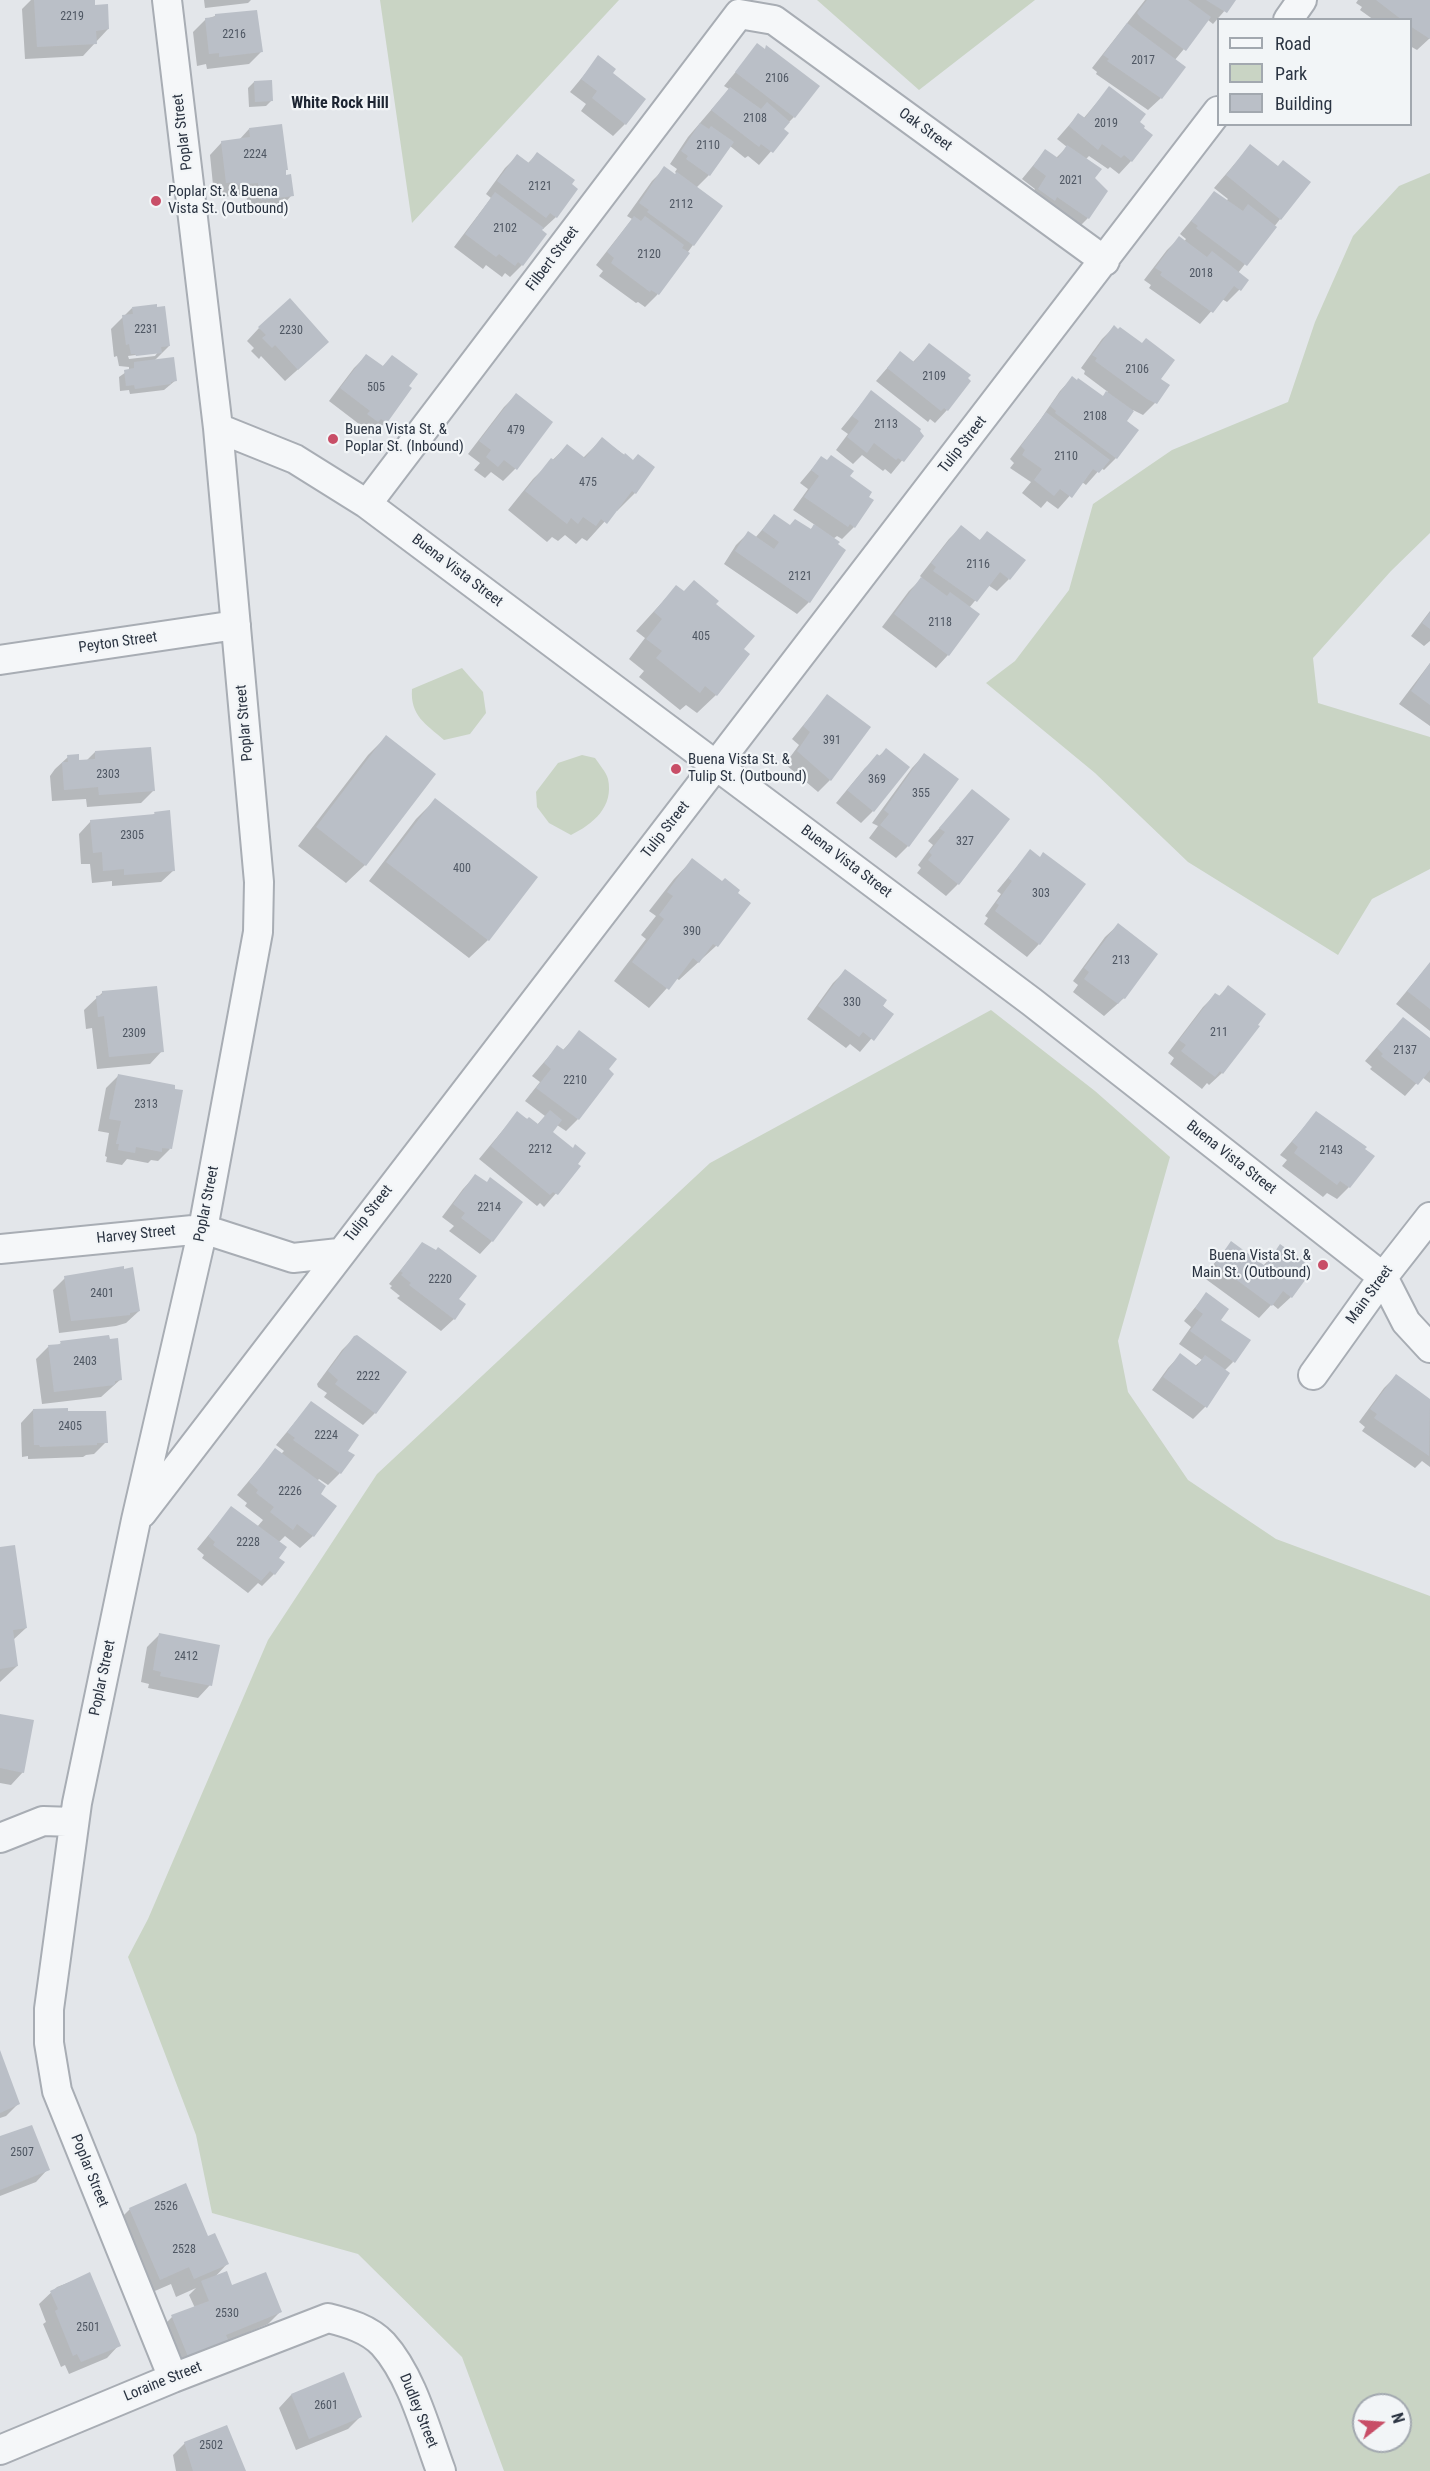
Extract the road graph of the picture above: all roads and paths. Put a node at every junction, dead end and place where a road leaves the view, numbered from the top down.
1 (167, 0) edge
2 (1302, 0) edge
3 (739, 14) joint
4 (1289, 18) edge
5 (1217, 112) edge
6 (1105, 261) junction
7 (218, 428) junction
8 (368, 504) junction
9 (236, 625) junction
10 (0, 660) edge
11 (717, 765) junction
12 (1430, 1217) edge
13 (203, 1229) junction
14 (0, 1249) edge
15 (339, 1253) junction
16 (1383, 1277) junction
17 (1430, 1348) edge
18 (1313, 1375) dead end
19 (136, 1520) junction
20 (74, 1822) junction
21 (0, 1838) edge
22 (328, 2318) joint
23 (173, 2378) junction
24 (0, 2450) edge
25 (441, 2471) edge

1 - 7 street, Poplar Street
2 - 4 street
3 - 6 street, Oak Street
3 - 8 street, Filbert Street
5 - 6 street, Tulip Street
6 - 11 street, Tulip Street
7 - 8 street, Buena Vista Street
7 - 9 street, Poplar Street
8 - 11 street, Buena Vista Street
9 - 10 street, Peyton Street
9 - 13 street, Poplar Street
11 - 15 street, Tulip Street
11 - 16 street, Buena Vista Street
12 - 16 street, Main Street
13 - 14 street, Harvey Street
13 - 15 street, Harvey Street
13 - 19 street, Poplar Street
15 - 19 street, Tulip Street
16 - 17 street, Buena Vista Street
16 - 18 street, Main Street
19 - 20 street, Poplar Street
20 - 21 street
20 - 23 street, Poplar Street
22 - 23 street, Loraine Street
22 - 25 street, Dudley Street
23 - 24 street, Loraine Street

